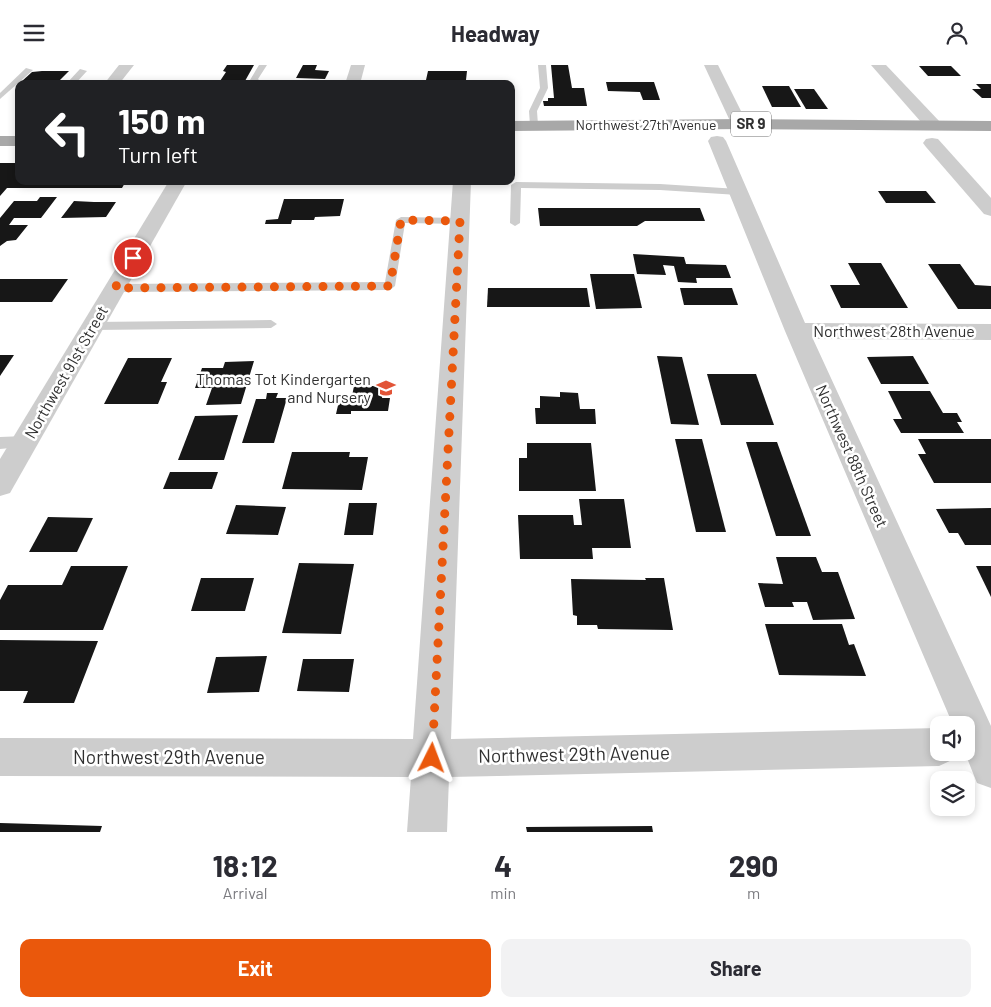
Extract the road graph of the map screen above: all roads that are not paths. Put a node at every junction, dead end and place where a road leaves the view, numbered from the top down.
1 (127, 65) edge
2 (263, 65) edge
3 (358, 65) edge
4 (542, 65) edge
5 (710, 65) edge
6 (878, 65) edge
7 (29, 71) dead end
8 (83, 71) dead end
9 (19, 80) edge
10 (74, 80) edge
11 (114, 80) edge
12 (254, 80) edge
13 (353, 80) edge
14 (15, 84) edge
15 (0, 97) edge
16 (744, 124) junction
17 (534, 125) junction
18 (515, 126) edge
19 (991, 126) edge
20 (933, 135) junction
21 (0, 141) edge
22 (15, 141) edge
23 (568, 141) junction
24 (638, 141) dead end
25 (717, 141) dead end
26 (765, 141) dead end
27 (515, 142) edge
28 (912, 143) dead end
29 (952, 143) dead end
30 (176, 185) edge
31 (462, 185) edge
32 (738, 192) junction
33 (991, 210) edge
34 (460, 221) junction
35 (515, 223) dead end
36 (115, 288) junction
37 (271, 324) dead end
38 (93, 325) junction
39 (797, 331) junction
40 (991, 332) edge
41 (25, 442) junction
42 (0, 443) edge
43 (0, 485) edge
44 (930, 747) edge
45 (982, 752) edge
46 (0, 757) edge
47 (432, 758) junction
48 (427, 832) edge

1 - 11 street
2 - 12 lane
3 - 13 street
4 - 17 lane
5 - 16 street
6 - 20 street
7 - 9 lane
8 - 10 lane
14 - 15 lane
16 - 17 main road, Northwest 27th Avenue / SR 9
16 - 20 main road, Northwest 27th Avenue / SR 9
16 - 23 main road
16 - 26 main road
17 - 18 main road, Northwest 27th Avenue / SR 9
19 - 20 main road, Northwest 27th Avenue / SR 9
20 - 28 main road, Northwest 27th Avenue / SR 9
20 - 29 main road, Northwest 27th Avenue / SR 9
20 - 33 street
21 - 22 main road
23 - 24 main road, Northwest 27th Avenue
23 - 27 main road, Northwest 27th Avenue
25 - 32 street, Northwest 88th Street
30 - 36 street, Northwest 91st Street
31 - 34 street
32 - 35 lane
32 - 39 street, Northwest 88th Street
34 - 36 lane
34 - 47 street
36 - 38 street, Northwest 91st Street
37 - 38 lane
38 - 41 street, Northwest 91st Street
39 - 40 street, Northwest 28th Avenue
39 - 45 street, Northwest 88th Street
41 - 42 lane
41 - 43 street, Northwest 91st Street
44 - 47 street, Northwest 29th Avenue
46 - 47 street, Northwest 29th Avenue
47 - 48 street

